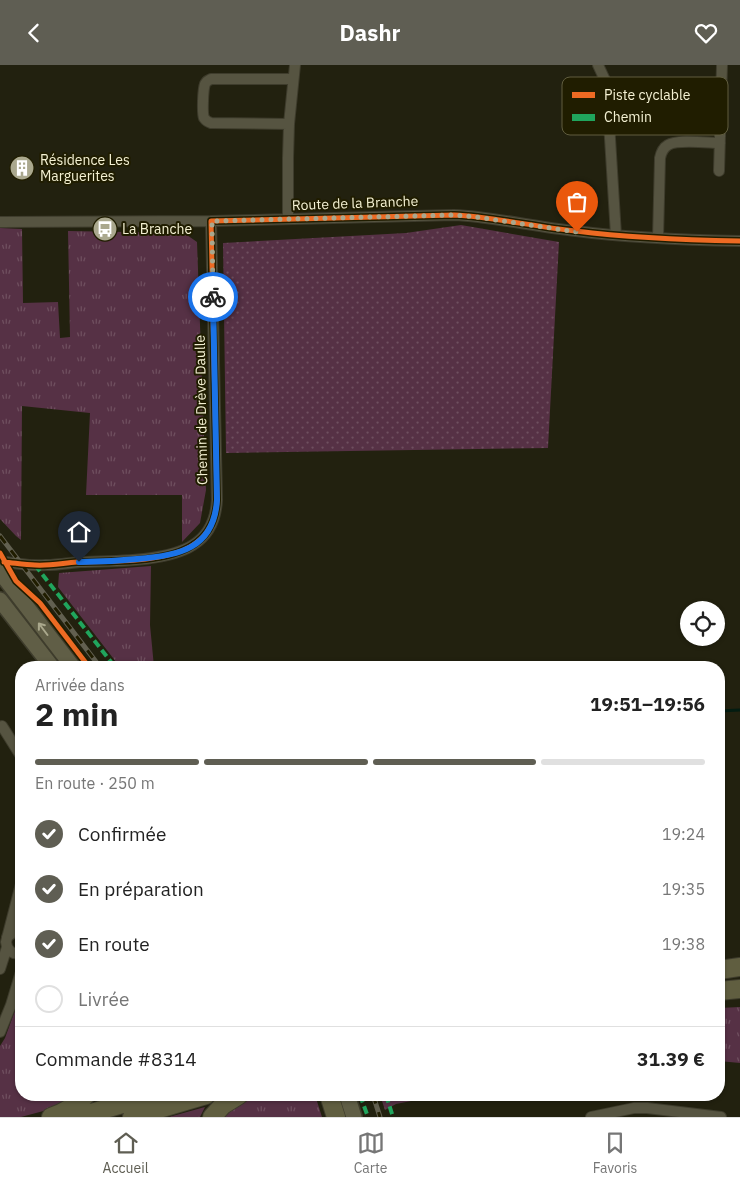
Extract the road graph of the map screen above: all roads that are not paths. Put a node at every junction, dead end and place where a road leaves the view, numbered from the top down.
1 (295, 65) edge
2 (598, 65) edge
3 (604, 77) edge
4 (293, 79) junction
5 (289, 124) junction
6 (609, 135) edge
7 (720, 135) edge
8 (720, 143) junction
9 (719, 171) dead end
10 (288, 219) junction
11 (212, 221) junction
12 (0, 222) edge
13 (616, 235) junction
14 (658, 238) junction
15 (740, 241) edge
16 (0, 554) edge
17 (0, 561) edge
18 (64, 563) junction
19 (0, 571) edge
20 (0, 599) edge
21 (47, 661) edge
22 (68, 661) edge
23 (1, 724) edge
24 (15, 739) edge
25 (15, 746) edge
26 (15, 908) edge
27 (8, 937) edge
28 (15, 953) edge
29 (740, 967) edge
30 (0, 969) edge
31 (725, 969) edge
32 (740, 989) edge
33 (725, 990) edge
34 (15, 992) edge
35 (0, 1032) edge
36 (81, 1101) edge
37 (133, 1101) edge
38 (186, 1101) edge
39 (229, 1101) edge
40 (331, 1101) edge
41 (335, 1101) edge
42 (349, 1101) edge
43 (691, 1115) edge
44 (51, 1117) edge
45 (78, 1117) edge
46 (132, 1117) edge
47 (212, 1117) edge
48 (336, 1117) edge
49 (341, 1117) edge
50 (354, 1117) edge
51 (591, 1117) edge
52 (721, 1117) edge

1 - 4 street
2 - 3 street
4 - 5 street
4 - 5 street
5 - 10 street
6 - 13 street
7 - 8 street
8 - 9 street
8 - 14 street
10 - 11 street, Route de la Branche
10 - 13 street, Route de la Branche
11 - 12 street, Route de la Branche
11 - 18 street, Chemin de Drève Daulle
13 - 14 street, Route de la Branche
14 - 15 street, Route de la Branche
16 - 18 street
17 - 18 street
22 -> 19 main road
20 - 21 main road
23 - 24 street
23 - 25 street
26 - 27 street
27 - 28 street
27 - 30 street
29 - 31 highway
32 - 33 highway
34 - 35 street
36 - 44 highway
37 - 45 highway
38 - 46 highway
39 - 47 highway
40 - 48 highway
41 - 49 main road
42 - 50 main road
43 - 51 street
43 - 52 street

